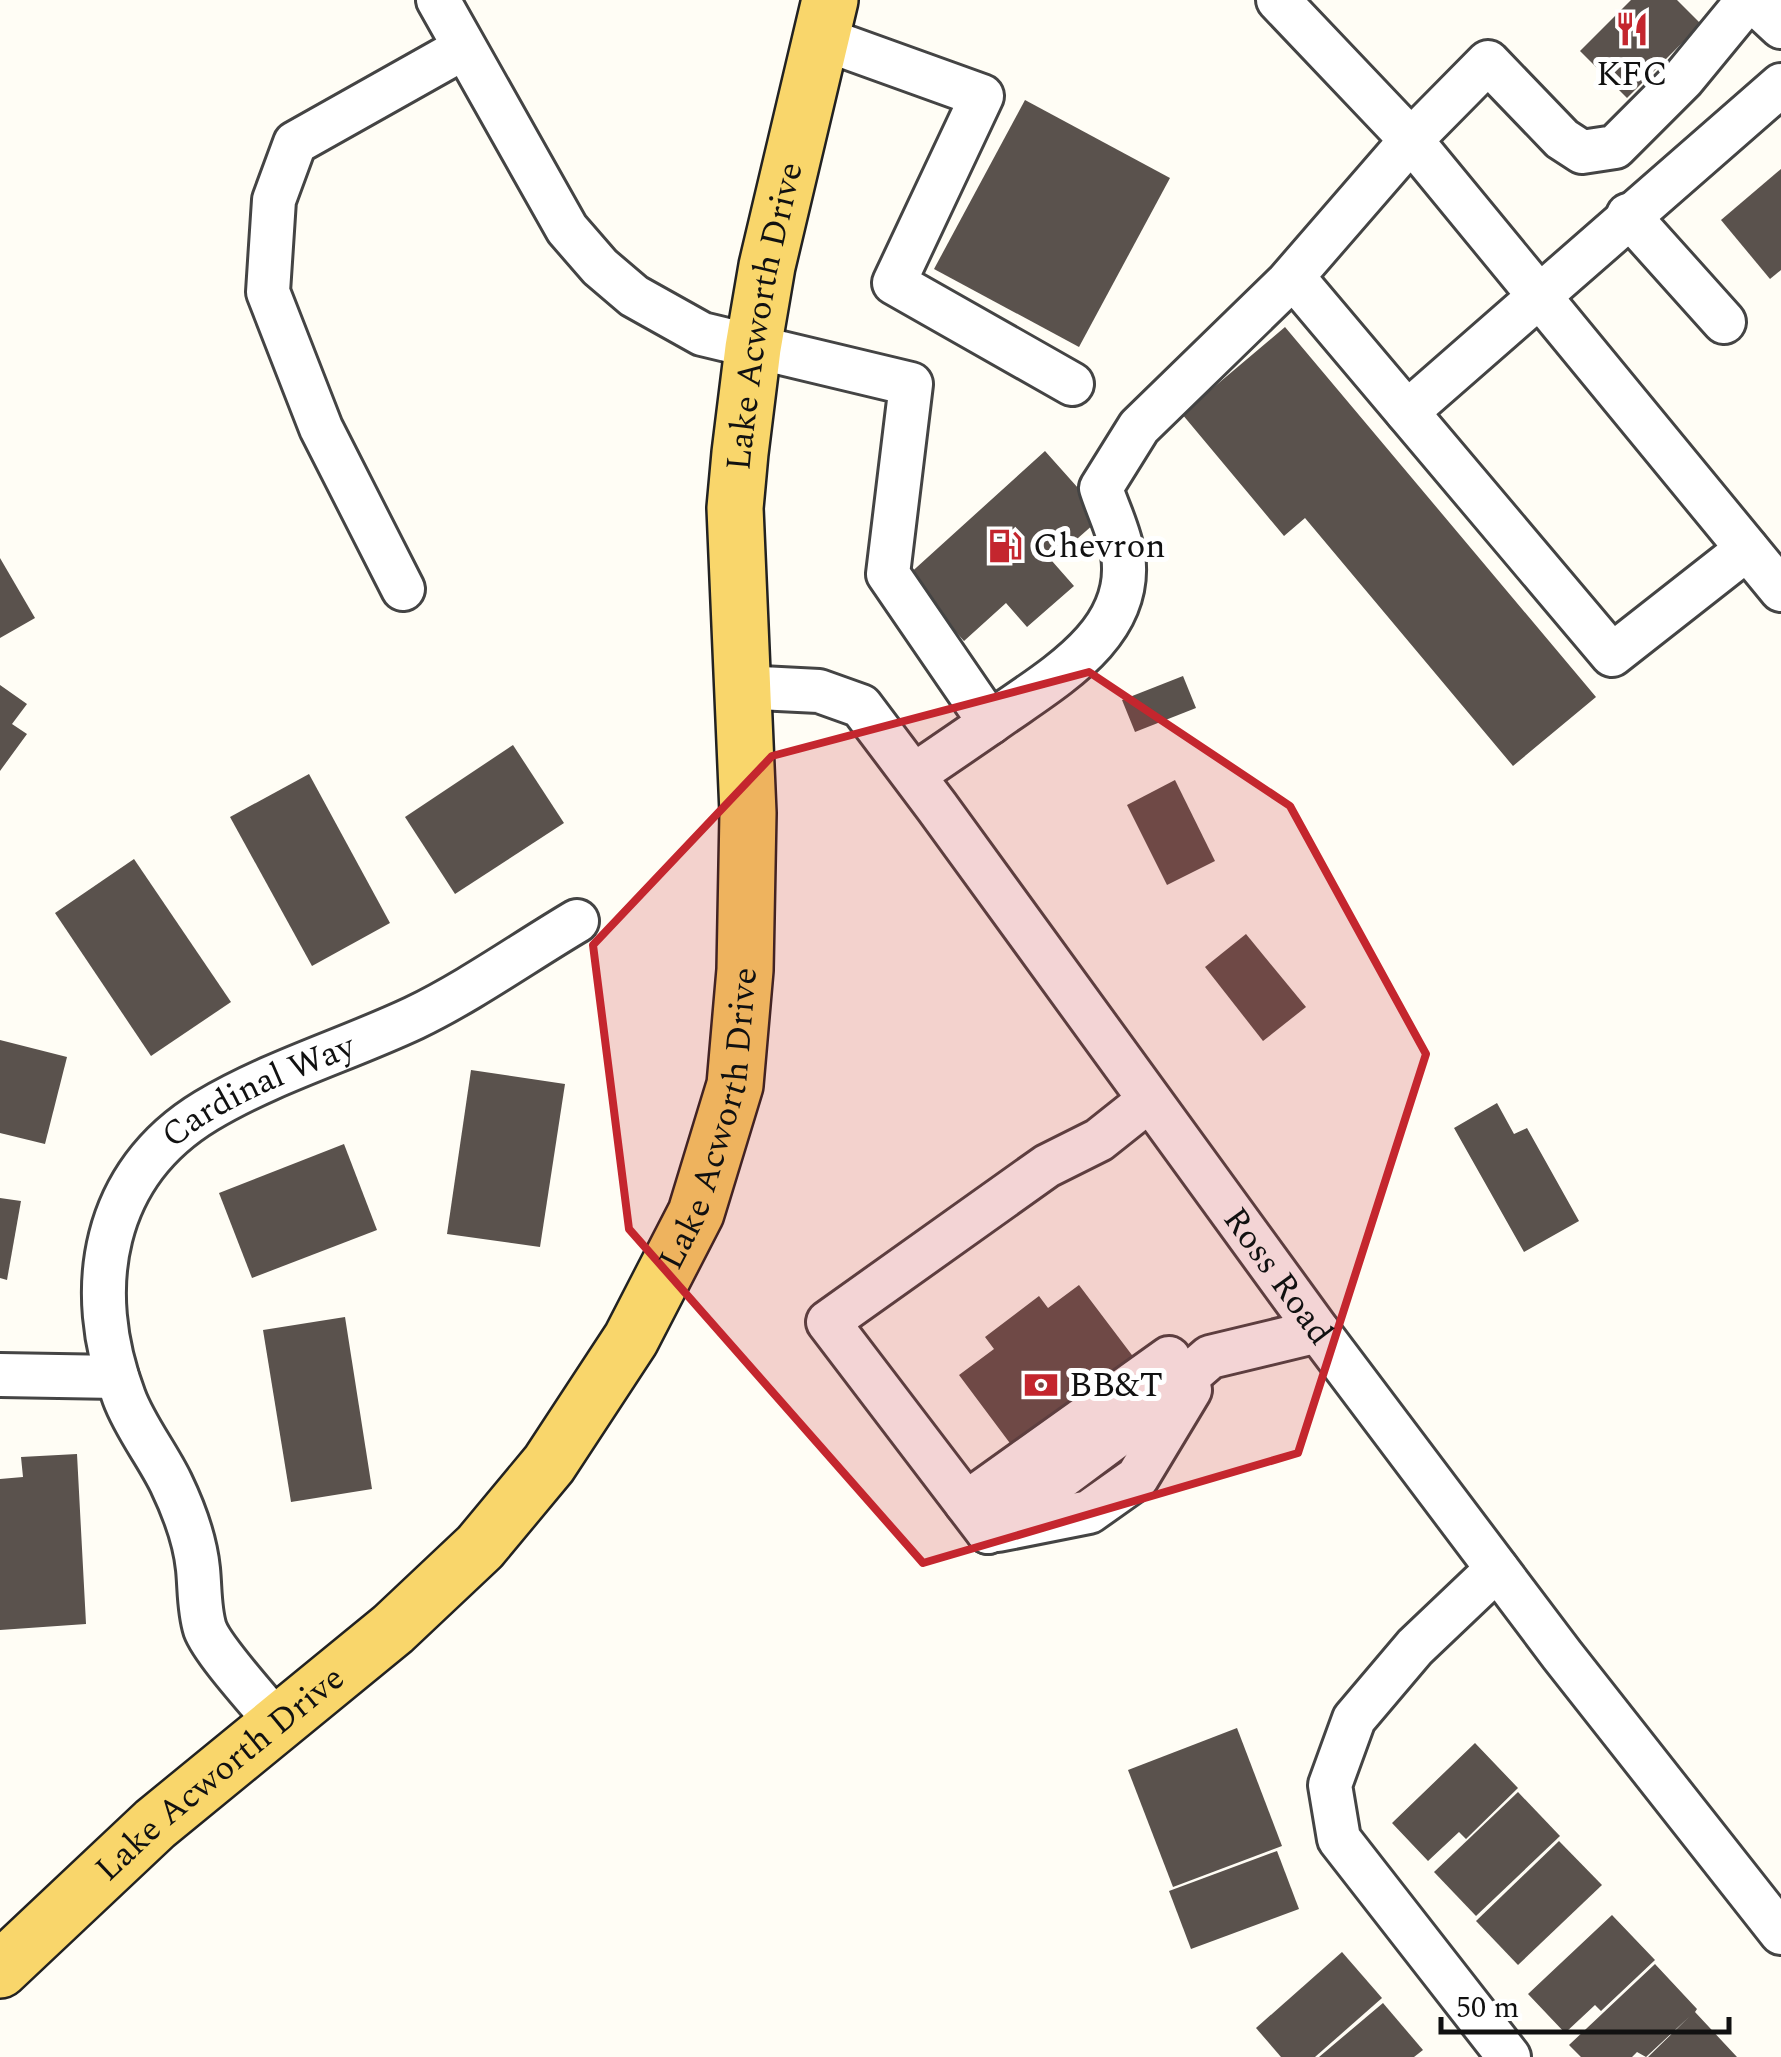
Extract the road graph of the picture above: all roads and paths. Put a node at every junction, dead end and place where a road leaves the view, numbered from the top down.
1 (438, 0) edge
2 (1278, 0) edge
3 (1750, 0) edge
4 (826, 19) edge
5 (1781, 27) edge
6 (464, 48) junction
7 (1781, 85) edge
8 (1411, 140) junction
9 (1628, 215) junction
10 (1293, 277) junction
11 (1541, 294) junction
12 (1724, 322) dead end
13 (753, 348) junction
14 (1072, 384) dead end
15 (1406, 412) junction
16 (1770, 573) edge
17 (403, 589) dead end
18 (740, 687) junction
19 (990, 723) junction
20 (914, 775) junction
21 (577, 921) dead end
22 (1148, 1101) junction
23 (1318, 1331) junction
24 (0, 1375) edge
25 (117, 1377) junction
26 (1497, 1570) junction
27 (279, 1726) junction
28 (1781, 1933) edge
29 (0, 1970) edge
30 (1509, 2057) edge

1 - 6 street
2 - 8 street
3 - 5 street
3 - 8 street
4 - 13 main road, Lake Acworth Drive
4 - 14 street
6 - 13 street
6 - 17 street
7 - 9 street
8 - 10 street
8 - 11 street
9 - 11 street
9 - 12 street
10 - 15 street
10 - 19 street
11 - 15 street
11 - 16 street
13 - 18 main road, Lake Acworth Drive
13 - 19 street
15 - 16 street
18 - 20 street, Ross Road
18 - 27 main road, Lake Acworth Drive
19 - 20 street
20 - 22 street, Ross Road
21 - 25 street, Cardinal Way
22 - 23 street, Ross Road
22 - 23 street
23 - 26 street, Ross Road
24 - 25 street
25 - 27 street, Cardinal Way
26 - 28 street, Ross Road
26 - 30 street
27 - 29 main road, Lake Acworth Drive

